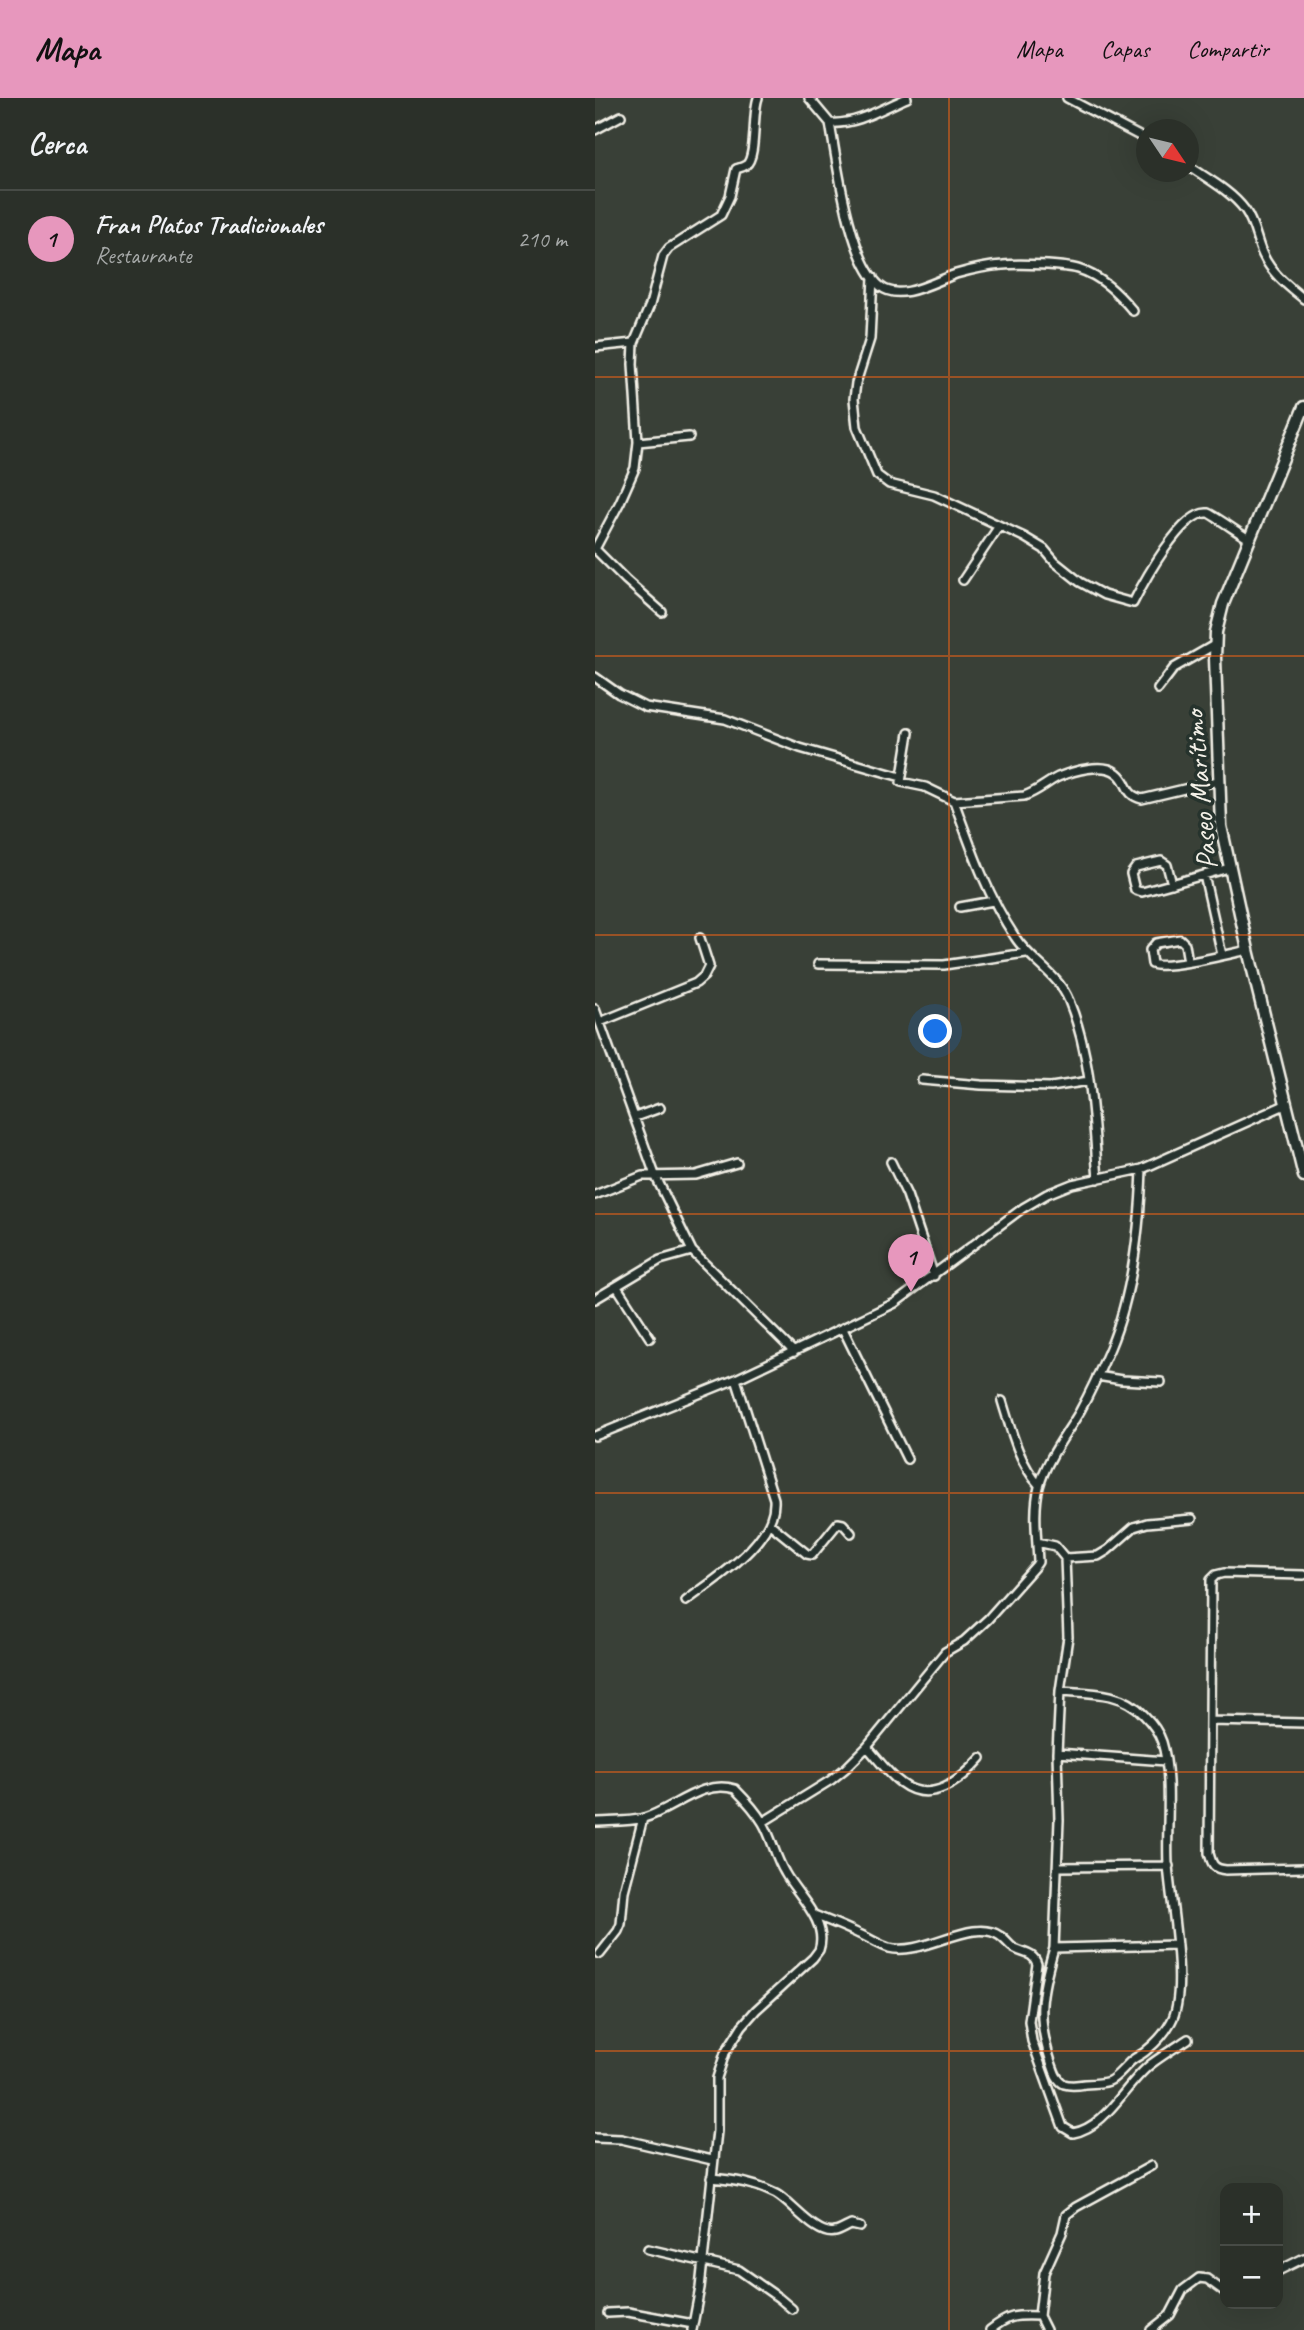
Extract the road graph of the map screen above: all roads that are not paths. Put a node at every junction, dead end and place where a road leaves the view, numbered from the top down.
1 (758, 98) edge
2 (809, 98) edge
3 (907, 98) edge
4 (1067, 98) edge
5 (621, 116) dead end
6 (830, 123) junction
7 (595, 131) edge
8 (1136, 135) edge
9 (1199, 173) edge
10 (873, 277) junction
11 (1304, 299) edge
12 (1133, 311) dead end
13 (635, 343) junction
14 (595, 347) edge
15 (1304, 407) edge
16 (689, 438) dead end
17 (638, 442) junction
18 (999, 526) junction
19 (1249, 539) junction
20 (963, 580) dead end
21 (663, 612) dead end
22 (1216, 644) junction
23 (595, 677) edge
24 (1158, 689) dead end
25 (909, 733) dead end
26 (901, 777) junction
27 (1218, 781) junction
28 (954, 801) junction
29 (1229, 868) junction
30 (1203, 875) junction
31 (1172, 884) junction
32 (993, 901) junction
33 (960, 907) dead end
34 (700, 939) dead end
35 (1248, 950) junction
36 (1026, 953) junction
37 (1222, 955) junction
38 (1188, 962) junction
39 (818, 964) dead end
40 (595, 1009) edge
41 (600, 1022) junction
42 (922, 1080) dead end
43 (1089, 1081) junction
44 (1287, 1104) junction
45 (660, 1108) dead end
46 (635, 1116) junction
47 (891, 1162) dead end
48 (737, 1163) dead end
49 (1142, 1170) junction
50 (655, 1175) junction
51 (1304, 1176) edge
52 (1098, 1179) junction
53 (595, 1195) edge
54 (692, 1251) junction
55 (934, 1276) junction
56 (617, 1287) junction
57 (595, 1299) edge
58 (843, 1329) junction
59 (650, 1338) dead end
60 (794, 1353) junction
61 (1097, 1376) junction
62 (736, 1379) junction
63 (1161, 1382) dead end
64 (1002, 1401) dead end
65 (595, 1436) edge
66 (907, 1459) dead end
67 (1039, 1485) junction
68 (1192, 1519) dead end
69 (770, 1524) junction
70 (851, 1533) dead end
71 (1037, 1542) junction
72 (1065, 1558) junction
73 (1304, 1574) edge
74 (686, 1601) dead end
75 (1060, 1691) junction
76 (1210, 1721) junction
77 (1304, 1723) edge
78 (867, 1747) junction
79 (1057, 1753) junction
80 (981, 1758) dead end
81 (1166, 1761) junction
82 (643, 1818) junction
83 (595, 1822) edge
84 (763, 1822) junction
85 (1168, 1866) junction
86 (1058, 1867) junction
87 (1304, 1868) edge
88 (814, 1915) junction
89 (1177, 1945) junction
90 (1055, 1948) junction
91 (600, 1954) dead end
92 (1188, 2039) dead end
93 (595, 2138) edge
94 (712, 2160) junction
95 (1151, 2166) dead end
96 (711, 2178) junction
97 (860, 2227) dead end
98 (648, 2249) dead end
99 (1304, 2258) edge
100 (702, 2263) junction
101 (1283, 2268) edge
102 (1220, 2288) edge
103 (792, 2309) dead end
104 (608, 2313) dead end
105 (1039, 2316) junction
106 (693, 2327) edge
107 (990, 2330) edge
108 (1046, 2330) edge
109 (1151, 2330) edge

1 - 13 street
2 - 6 street
3 - 6 street
4 - 8 street
5 - 7 street
6 - 10 street
9 - 11 street
10 - 12 street
10 - 18 street
13 - 14 street
13 - 17 street
15 - 19 main road, Paseo Marítimo
16 - 17 street
17 - 21 street
18 - 19 street
18 - 20 street
19 - 22 main road, Paseo Marítimo
22 - 24 street
22 - 27 main road, Paseo Marítimo
23 - 26 street
25 - 26 street
26 - 28 street
27 - 28 street
27 - 29 main road, Paseo Marítimo
28 - 32 street
29 - 30 street
29 - 35 main road, Paseo Marítimo
30 - 31 street
30 - 37 street
31 - 31 street
32 - 33 street
32 - 36 street
34 - 41 street
35 - 37 street
35 - 44 main road, Paseo Marítimo
36 - 39 street
36 - 43 street
37 - 38 street
38 - 38 street
40 - 41 street
41 - 46 street
42 - 43 street
43 - 52 street
44 - 49 street
44 - 51 main road, Paseo Marítimo
45 - 46 street
46 - 50 street
47 - 55 street
48 - 50 street
49 - 52 street
49 - 61 street
50 - 53 street
50 - 54 street
52 - 55 street
54 - 56 street
54 - 60 street
55 - 58 street
56 - 57 street
56 - 59 street
58 - 60 street
58 - 66 street
60 - 62 street
61 - 63 street
61 - 67 street
62 - 65 street
62 - 69 street
64 - 67 street
67 - 71 street
68 - 72 street
69 - 70 street
69 - 74 street
71 - 72 street
71 - 78 street
72 - 75 street
73 - 76 street
75 - 79 street
75 - 81 street
76 - 77 street
76 - 87 street
78 - 80 street
78 - 84 street
79 - 81 street
79 - 86 street
81 - 85 street
82 - 83 street
82 - 84 street
82 - 91 street
84 - 88 street
85 - 86 street
85 - 89 street
86 - 90 street
88 - 92 street
88 - 94 street
89 - 90 street
89 - 90 street
93 - 94 street
94 - 96 street
95 - 105 street
96 - 97 street
96 - 100 street
98 - 100 street
99 - 101 street
100 - 103 street
100 - 106 street
102 - 109 street
104 - 106 street
105 - 107 street
105 - 108 street

